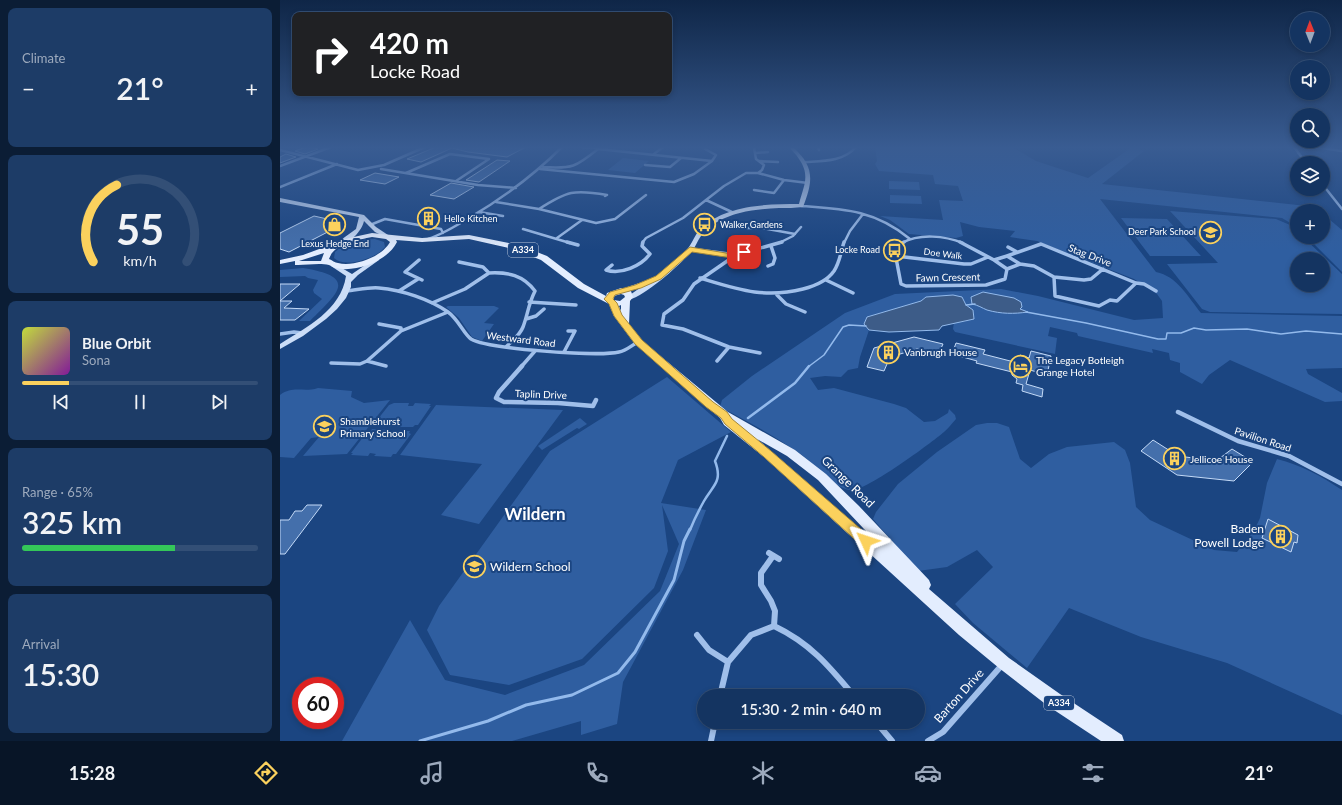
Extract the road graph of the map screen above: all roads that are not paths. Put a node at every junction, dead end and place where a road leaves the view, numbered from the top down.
1 (293, 182) edge
2 (461, 182) edge
3 (524, 182) edge
4 (733, 182) edge
5 (783, 182) edge
6 (797, 182) edge
7 (808, 183) joint
8 (280, 187) edge
9 (516, 188) junction
10 (756, 192) dead end
11 (1330, 194) edge
12 (612, 195) dead end
13 (646, 195) dead end
14 (642, 199) junction
15 (280, 200) edge
16 (648, 200) dead end
17 (706, 200) junction
18 (496, 202) junction
19 (801, 206) junction
20 (539, 209) junction
21 (1342, 209) edge
22 (479, 212) junction
23 (734, 213) junction
24 (863, 214) junction
25 (362, 216) junction
26 (503, 216) dead end
27 (582, 220) junction
28 (370, 225) junction
29 (455, 226) junction
30 (532, 228) dead end
31 (737, 228) dead end
32 (523, 229) dead end
33 (801, 229) dead end
34 (528, 231) junction
35 (795, 234) junction
36 (447, 235) junction
37 (387, 236) junction
38 (557, 238) junction
39 (910, 239) junction
40 (573, 243) junction
41 (338, 245) junction
42 (578, 245) dead end
43 (570, 246) dead end
44 (771, 246) junction
45 (1008, 246) dead end
46 (690, 249) junction
47 (1017, 252) junction
48 (387, 253) junction
49 (732, 256) junction
50 (896, 256) junction
51 (1007, 256) junction
52 (988, 257) junction
53 (379, 258) junction
54 (418, 260) dead end
55 (994, 260) junction
56 (280, 262) edge
57 (331, 264) junction
58 (773, 264) junction
59 (1020, 264) junction
60 (455, 265) dead end
61 (612, 265) dead end
62 (280, 266) edge
63 (768, 266) dead end
64 (777, 267) dead end
65 (1007, 269) junction
66 (1103, 269) junction
67 (600, 270) dead end
68 (606, 270) junction
69 (489, 273) junction
70 (658, 277) junction
71 (1054, 277) junction
72 (700, 278) junction
73 (826, 280) junction
74 (349, 281) junction
75 (1136, 282) junction
76 (586, 288) junction
77 (346, 291) junction
78 (399, 291) junction
79 (846, 291) junction
80 (1156, 291) dead end
81 (618, 292) junction
82 (853, 293) dead end
83 (776, 295) junction
84 (844, 296) dead end
85 (627, 300) junction
86 (529, 302) junction
87 (611, 302) junction
88 (432, 303) junction
89 (576, 305) dead end
90 (544, 309) dead end
91 (448, 312) junction
92 (805, 312) dead end
93 (526, 319) junction
94 (378, 324) dead end
95 (624, 324) junction
96 (401, 331) junction
97 (568, 331) dead end
98 (302, 333) junction
99 (280, 334) edge
100 (638, 342) junction
101 (507, 346) junction
102 (280, 347) edge
103 (729, 347) junction
104 (535, 351) junction
105 (564, 352) junction
106 (760, 353) dead end
107 (367, 361) junction
108 (717, 361) dead end
109 (332, 363) dead end
110 (386, 366) dead end
111 (596, 400) dead end
112 (1178, 412) dead end
113 (724, 415) junction
114 (1342, 484) edge
115 (779, 559) dead end
116 (774, 626) junction
117 (964, 630) junction
118 (697, 635) dead end
119 (728, 662) junction
120 (1004, 663) junction
121 (722, 689) edge
122 (848, 689) edge
123 (714, 729) edge
124 (882, 729) edge
125 (711, 741) edge
126 (892, 741) edge
127 (928, 741) edge
128 (1116, 741) edge

1 - 8 street
2 - 9 street
3 - 9 street
4 - 17 street
5 - 10 street
6 - 7 street
7 - 19 street
9 - 18 street
11 - 21 street
12 - 20 street
13 - 14 street
14 - 16 street
14 - 27 street
15 - 25 street
17 - 23 street
17 - 68 street
18 - 20 street
18 - 22 street
19 - 23 street
19 - 24 street
20 - 27 street
22 - 26 street
22 - 29 street
23 - 46 street
24 - 39 street
24 - 73 street
25 - 28 street
25 - 41 street
27 - 38 street
28 - 36 street
28 - 37 street
29 - 36 street
29 - 36 street
30 - 34 street
31 - 35 street
32 - 34 street
33 - 35 street
34 - 38 street
35 - 44 street
36 - 37 main road, A334
36 - 48 main road, A334
36 - 76 main road, A334
37 - 41 main road
37 - 48 main road
38 - 40 street
39 - 50 street
39 - 52 street
40 - 42 street
40 - 43 street
41 - 56 main road
41 - 57 main road
44 - 49 street
44 - 58 street
45 - 47 street
46 - 49 street
46 - 70 street
47 - 51 street, Stag Drive
47 - 66 street, Stag Drive
48 - 53 main road
49 - 72 street
50 - 52 street, Doe Walk
50 - 65 street, Fawn Crescent
51 - 55 street, Stag Drive
51 - 59 street
52 - 55 street
53 - 57 main road
53 - 74 street
54 - 78 street
55 - 65 street
57 - 62 main road
57 - 74 street
58 - 63 street
58 - 64 street
59 - 65 street
59 - 71 street
60 - 69 street
61 - 68 street
66 - 71 street
66 - 75 street, Stag Drive
67 - 68 street
69 - 86 street
69 - 88 street
70 - 81 street
70 - 85 street
71 - 75 street
72 - 83 street
72 - 103 street
73 - 79 street
73 - 83 street
74 - 77 street
75 - 80 street, Stag Drive
76 - 81 main road, A334
76 - 87 main road, A334
77 - 78 street, Westward Road
77 - 98 street
78 - 88 street, Westward Road
79 - 82 street
79 - 84 street
81 - 85 main road
81 - 87 main road
83 - 92 street
85 - 87 main road
85 - 95 main road
86 - 89 street
86 - 93 street
87 - 95 main road, Grange Road / A334
88 - 91 street, Westward Road
90 - 93 street
91 - 96 street
91 - 101 street, Westward Road
93 - 101 street
94 - 96 street
95 - 100 main road, Grange Road / A334
96 - 107 street
97 - 105 street
98 - 99 street
98 - 102 street
100 - 105 street, Westward Road
100 - 113 main road, Grange Road / A334
101 - 104 street, Westward Road
103 - 106 street
103 - 108 street
104 - 105 street, Westward Road
104 - 111 street, Taplin Drive
107 - 109 street
107 - 110 street
112 - 114 street, Pavilion Road
113 - 117 main road, Grange Road / A334
113 - 117 main road, Grange Road / A334
115 - 116 street
116 - 119 street
116 - 122 street
117 - 120 main road, Grange Road / A334
118 - 119 street
119 - 121 street
120 - 127 street, Barton Drive
120 - 128 main road, Grange Road / A334
123 - 125 street
124 - 126 street

